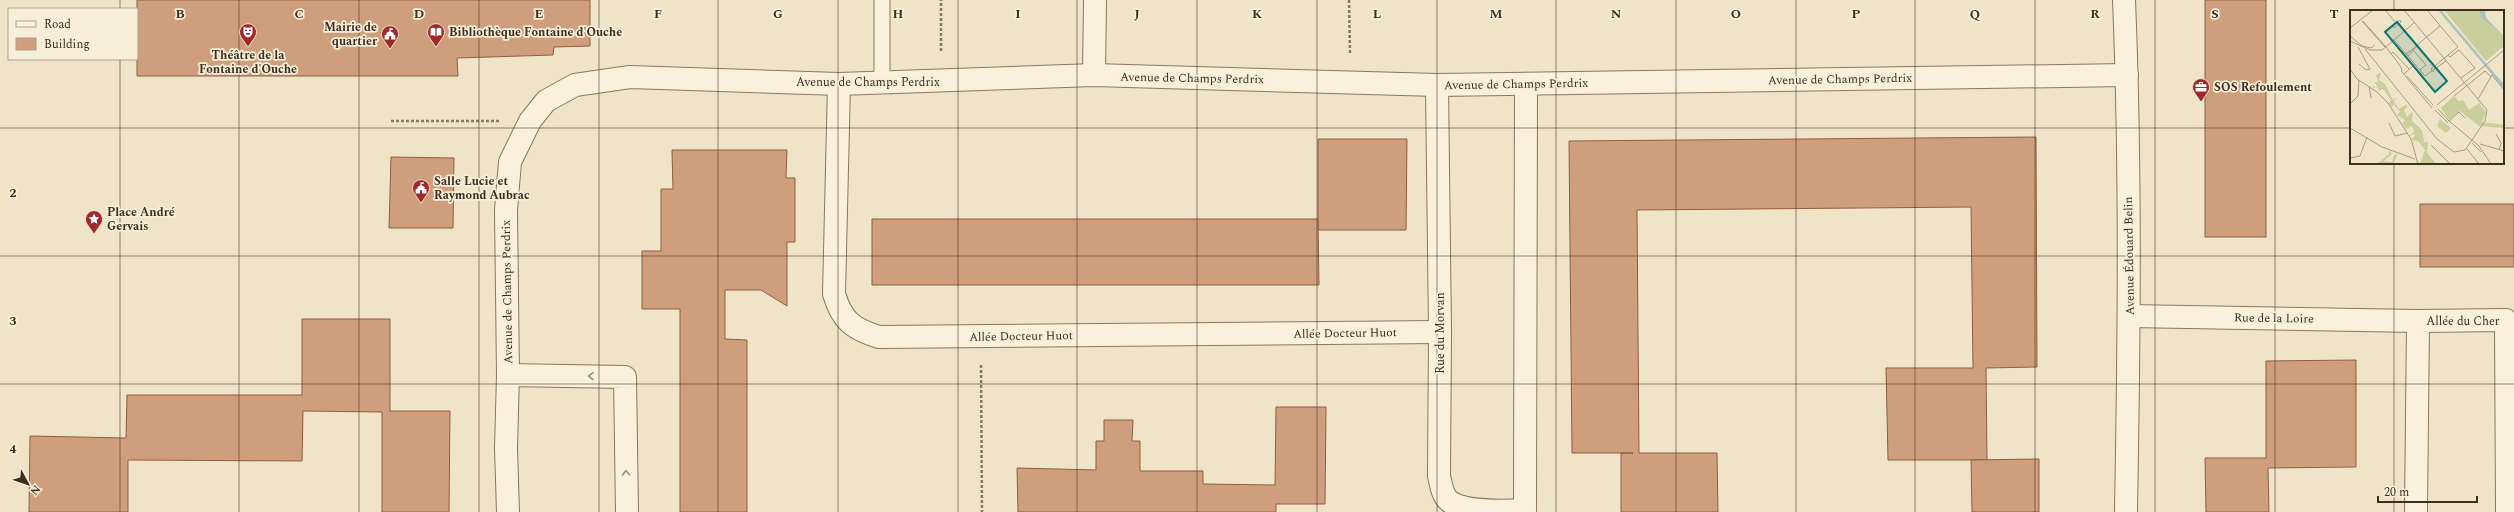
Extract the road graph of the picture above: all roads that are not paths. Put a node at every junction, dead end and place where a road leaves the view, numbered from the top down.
1 (882, 0) edge
2 (1095, 0) edge
3 (2124, 0) edge
4 (1094, 75) junction
5 (2127, 75) junction
6 (882, 83) junction
7 (839, 84) junction
8 (1437, 84) junction
9 (1526, 84) junction
10 (2129, 316) junction
11 (2418, 321) junction
12 (1440, 332) junction
13 (508, 375) junction
14 (2511, 466) edge
15 (1525, 511) edge
16 (508, 512) edge
17 (627, 512) edge
18 (2126, 512) edge
19 (2416, 512) edge
20 (2507, 512) edge

1 - 6 lane
2 - 4 street
3 - 5 street, Avenue Édouard Belin
4 - 6 street, Avenue de Champs Perdrix
4 - 8 street, Avenue de Champs Perdrix
5 - 9 street, Avenue de Champs Perdrix
5 - 10 street, Avenue Édouard Belin
6 - 7 street, Avenue de Champs Perdrix
7 - 12 street, Allée Docteur Huot
7 - 13 street, Avenue de Champs Perdrix
8 - 9 street, Avenue de Champs Perdrix
8 - 12 street, Rue du Morvan
9 - 15 street, Rue du Morvan
10 - 11 street, Rue de la Loire
10 - 18 street, Avenue Édouard Belin
11 - 14 street, Allée du Cher
11 - 19 street, Allée du Cher
12 - 15 street, Rue du Morvan
13 - 16 street, Avenue de Champs Perdrix
17 -> 13 street, Avenue de Champs Perdrix
14 - 20 street, Allée du Cher

